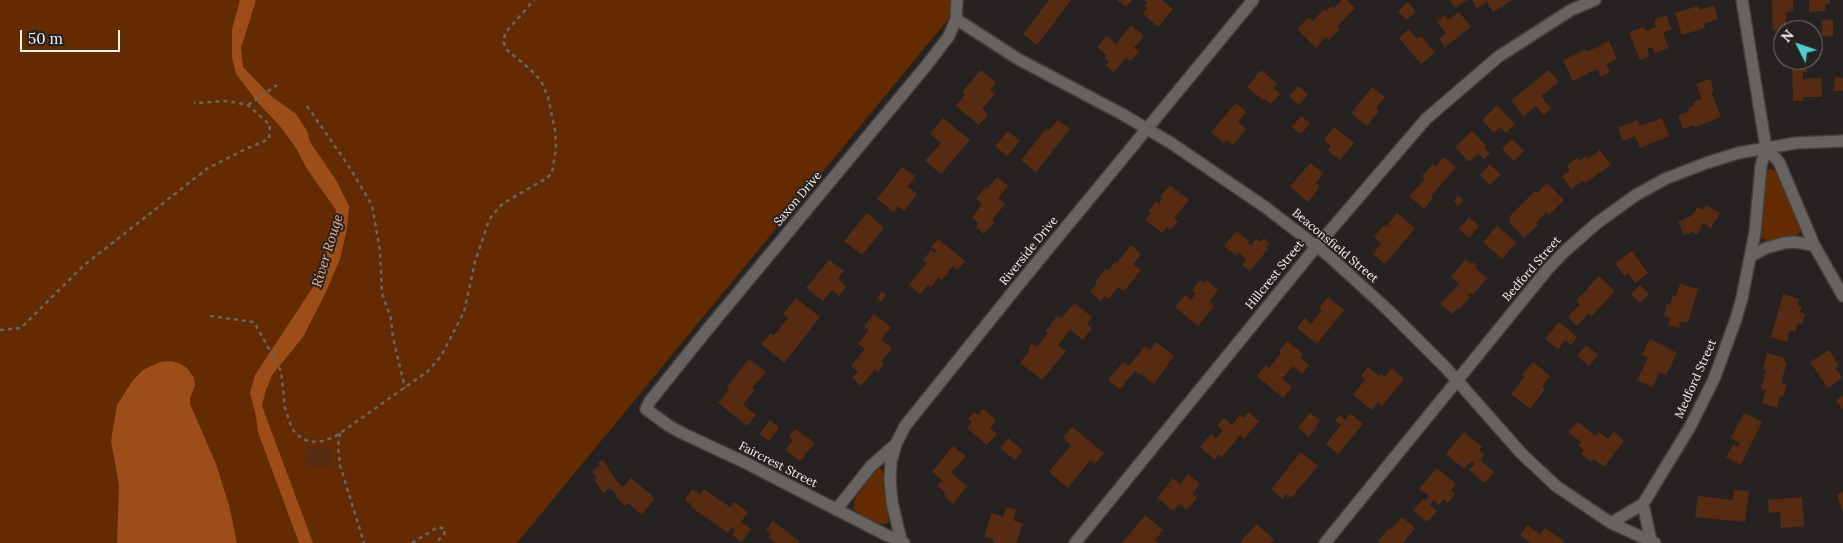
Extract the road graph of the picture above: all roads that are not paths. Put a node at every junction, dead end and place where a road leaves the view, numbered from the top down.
1 (957, 0) edge
2 (1253, 0) edge
3 (1595, 0) edge
4 (1742, 0) edge
5 (956, 19) junction
6 (1147, 129) junction
7 (1843, 141) edge
8 (1766, 148) junction
9 (1814, 245) junction
10 (1316, 247) junction
11 (1751, 256) junction
12 (1843, 296) edge
13 (1457, 380) junction
14 (646, 410) joint
15 (896, 444) junction
16 (1643, 504) junction
17 (836, 510) junction
18 (1611, 523) junction
19 (903, 542) edge
20 (1653, 542) edge
21 (1075, 543) edge
22 (1325, 543) edge

1 - 5 street, Saxon Drive
2 - 6 street, Riverside Drive
3 - 10 street, Hillcrest Street
4 - 8 street
5 - 6 street, Beaconsfield Street
5 - 14 street, Saxon Drive
6 - 10 street, Beaconsfield Street
6 - 15 street, Riverside Drive
7 - 8 street, Bedford Street
8 - 9 street
8 - 11 street, Medford Street
8 - 13 street, Bedford Street
9 - 11 street
9 - 12 street
10 - 13 street, Beaconsfield Street
10 - 21 street, Hillcrest Street
11 - 16 street, Medford Street
13 - 18 street, Beaconsfield Street
13 - 22 street, Bedford Street
14 - 17 street, Faircrest Street
15 - 17 street
15 - 19 street, Riverside Drive
16 - 18 street, Medford Street
16 - 20 street
17 - 19 street, Faircrest Street
18 - 20 street, Beaconsfield Street

